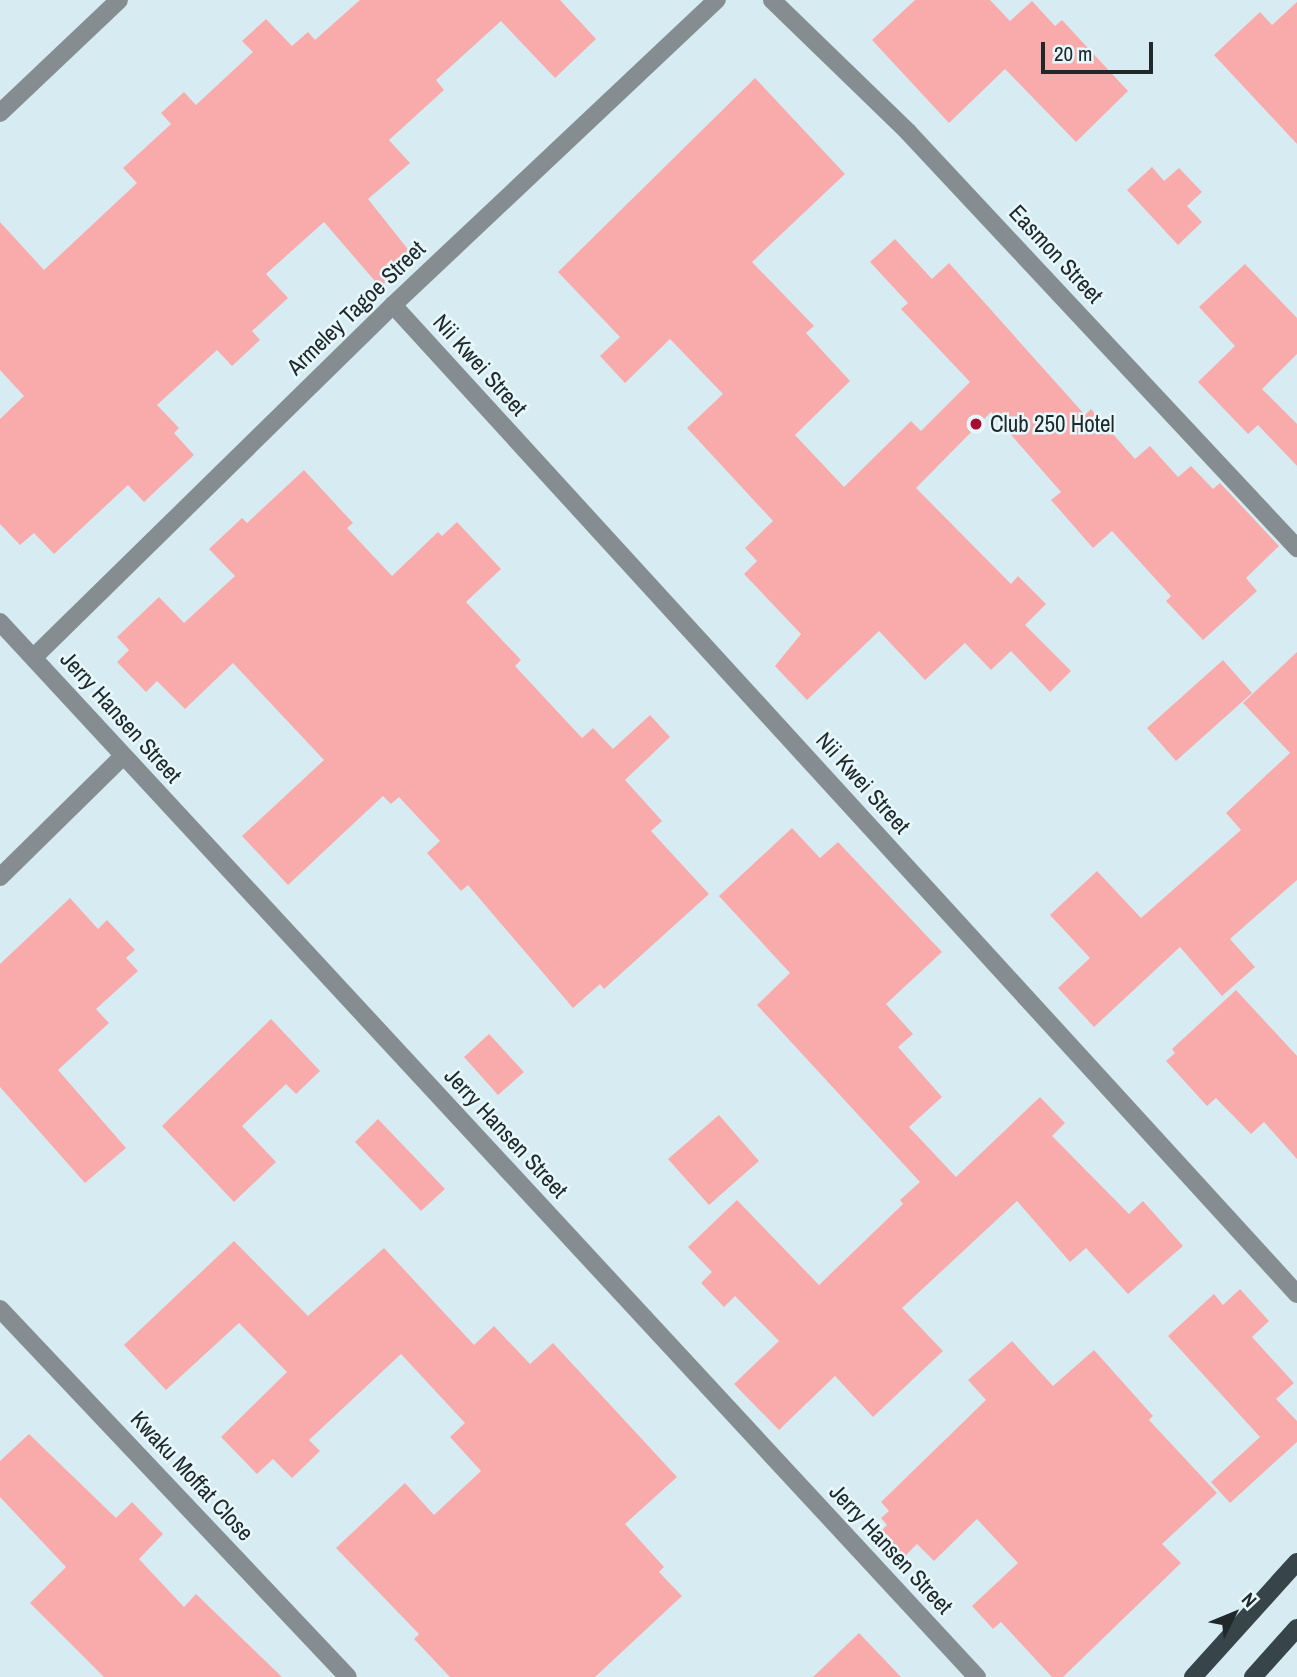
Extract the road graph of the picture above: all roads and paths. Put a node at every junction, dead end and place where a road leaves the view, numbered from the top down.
1 (119, 0) edge
2 (717, 0) edge
3 (772, 0) edge
4 (0, 113) edge
5 (393, 305) junction
6 (1297, 548) edge
7 (0, 622) edge
8 (34, 657) junction
9 (123, 756) junction
10 (0, 877) edge
11 (1297, 1294) edge
12 (0, 1309) edge
13 (1297, 1562) edge
14 (1297, 1628) edge
15 (348, 1677) edge
16 (976, 1677) edge
17 (1193, 1677) edge
18 (1252, 1677) edge

1 - 4 street
2 - 5 street, Armeley Tagoe Street
3 - 6 street, Easmon Street
5 - 8 street, Armeley Tagoe Street
5 - 11 street, Nii Kwei Street
7 - 8 street, Jerry Hansen Street
8 - 9 street, Jerry Hansen Street
9 - 10 street
9 - 16 street, Jerry Hansen Street
12 - 15 street, Kwaku Moffat Close
13 - 17 main road
14 - 18 main road

